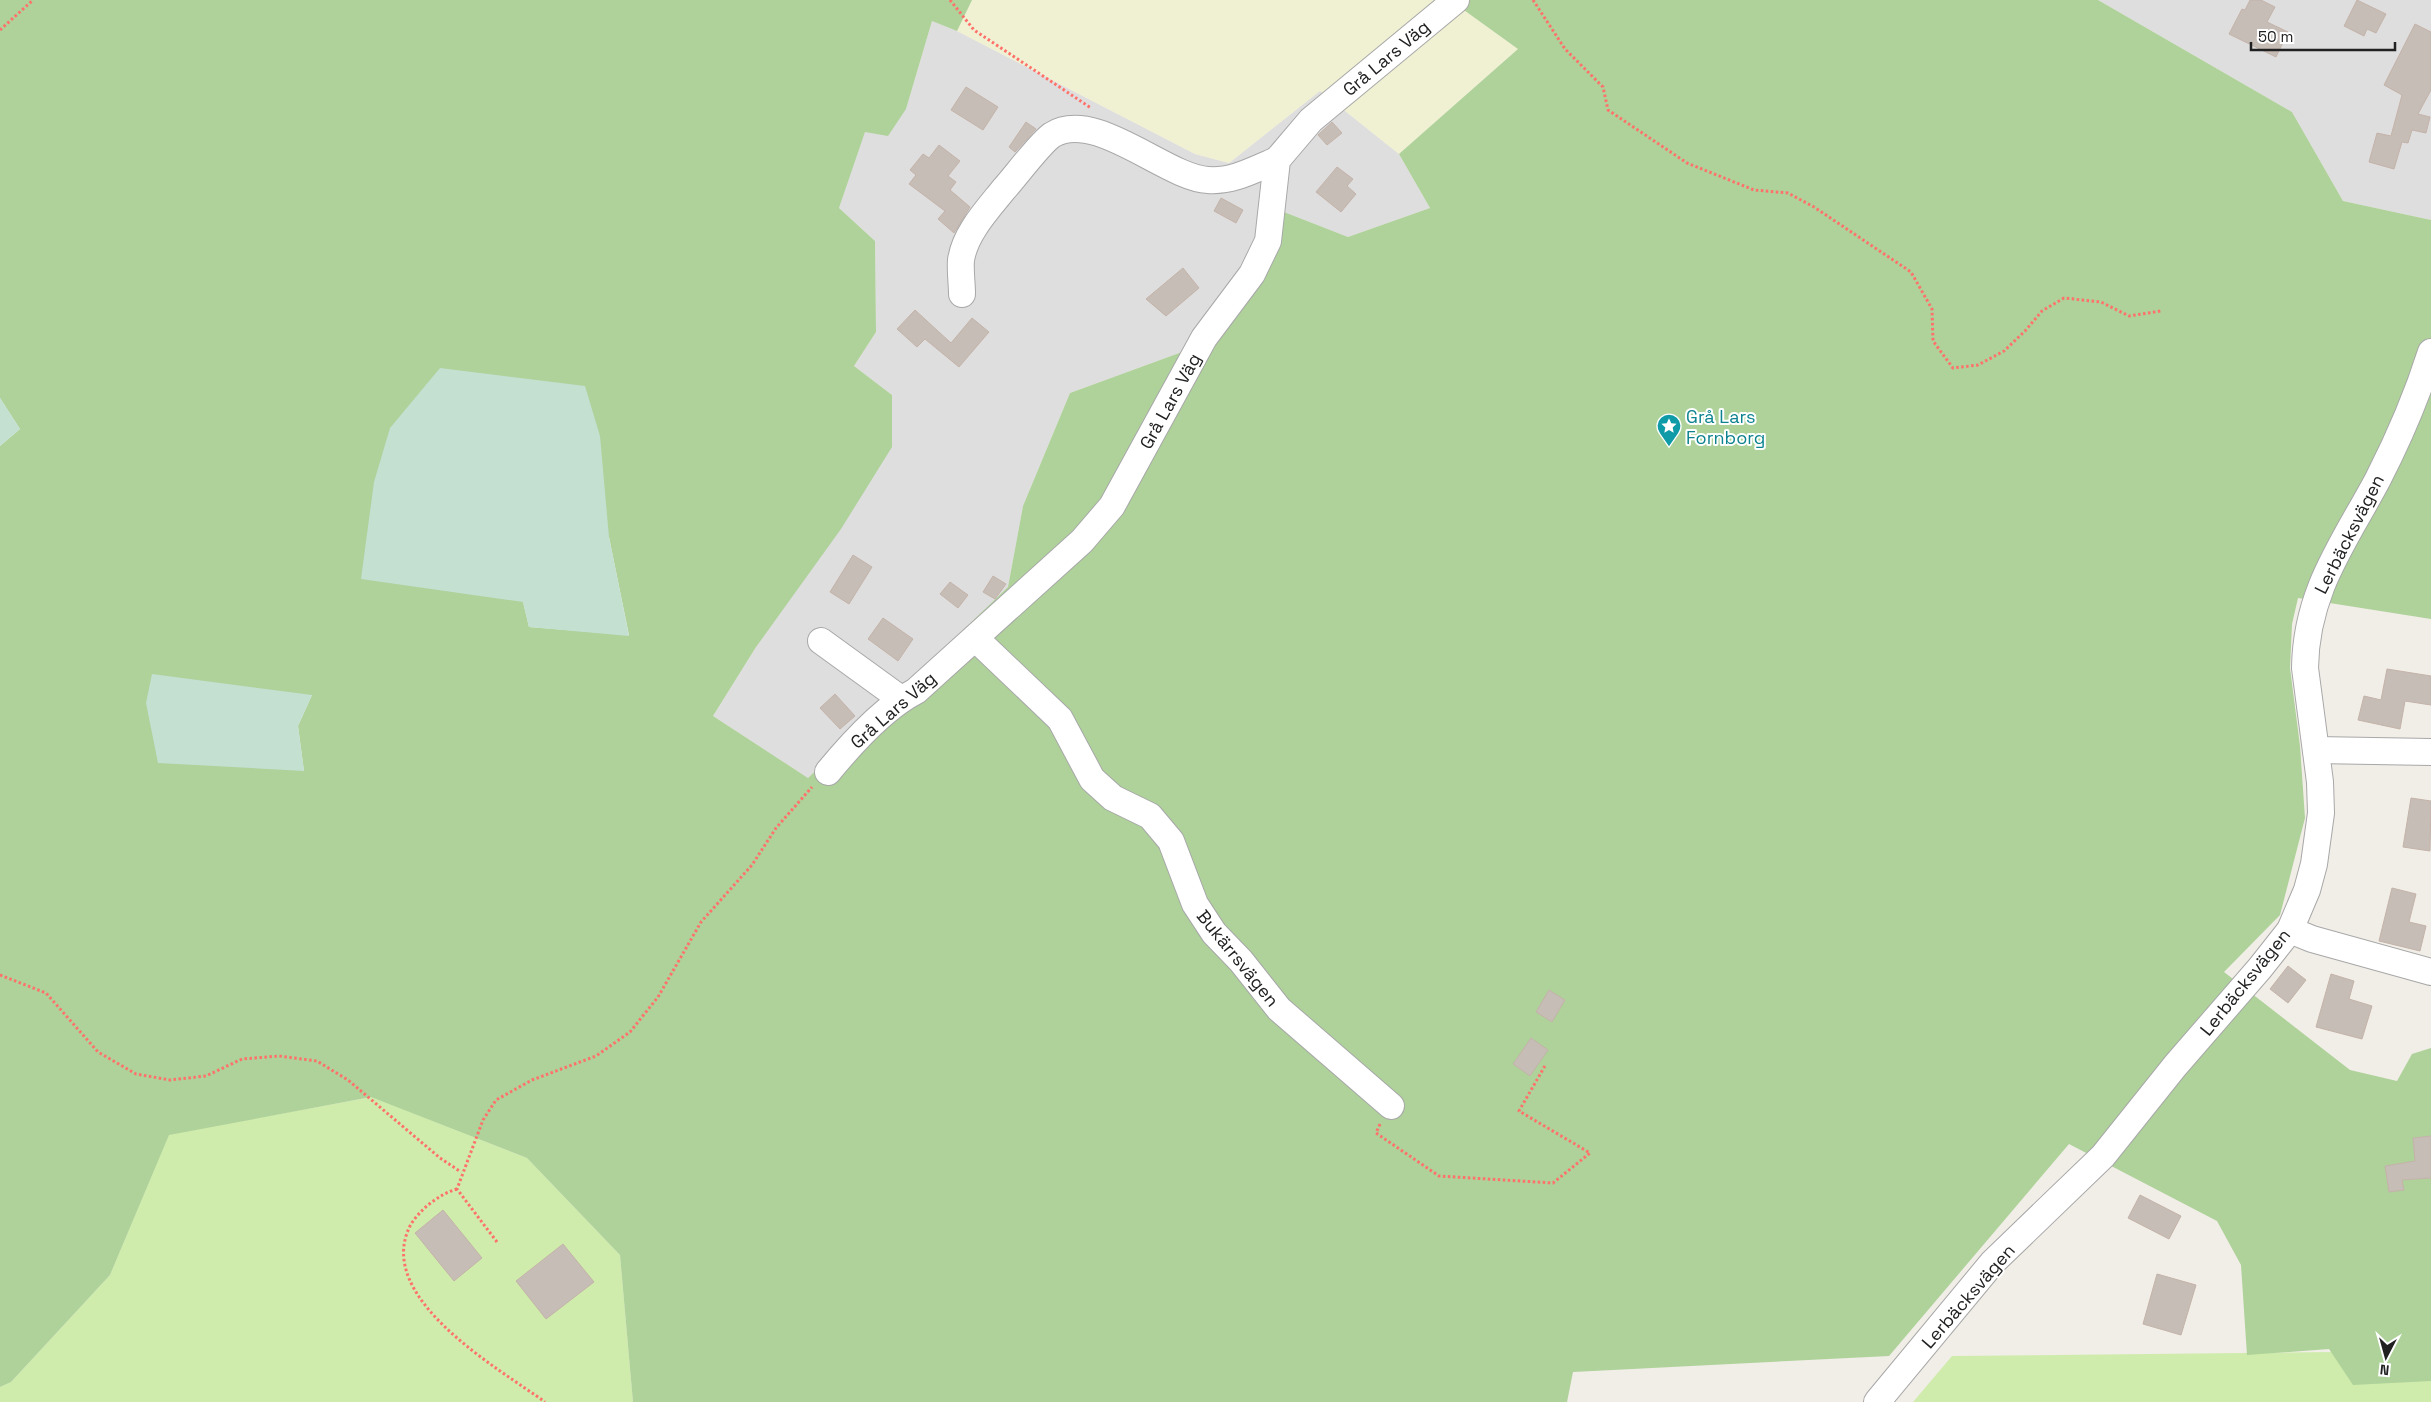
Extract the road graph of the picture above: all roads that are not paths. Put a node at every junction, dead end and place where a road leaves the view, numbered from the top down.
1 (1456, 0) edge
2 (1276, 160) junction
3 (962, 294) dead end
4 (2431, 352) edge
5 (975, 638) junction
6 (821, 640) dead end
7 (901, 699) junction
8 (2316, 750) junction
9 (2431, 752) edge
10 (828, 772) road end
11 (2290, 930) junction
12 (2431, 972) edge
13 (1391, 1106) road end
14 (1877, 1402) edge

1 - 2 street, Grå Lars Väg
2 - 3 street
2 - 5 street, Grå Lars Väg
4 - 8 street, Lerbäcksvägen
5 - 7 street, Grå Lars Väg
5 - 13 street, Bukärrsvägen
6 - 7 street
7 - 10 street, Grå Lars Väg
8 - 9 street
8 - 11 street, Lerbäcksvägen
11 - 12 street
11 - 14 street, Lerbäcksvägen

